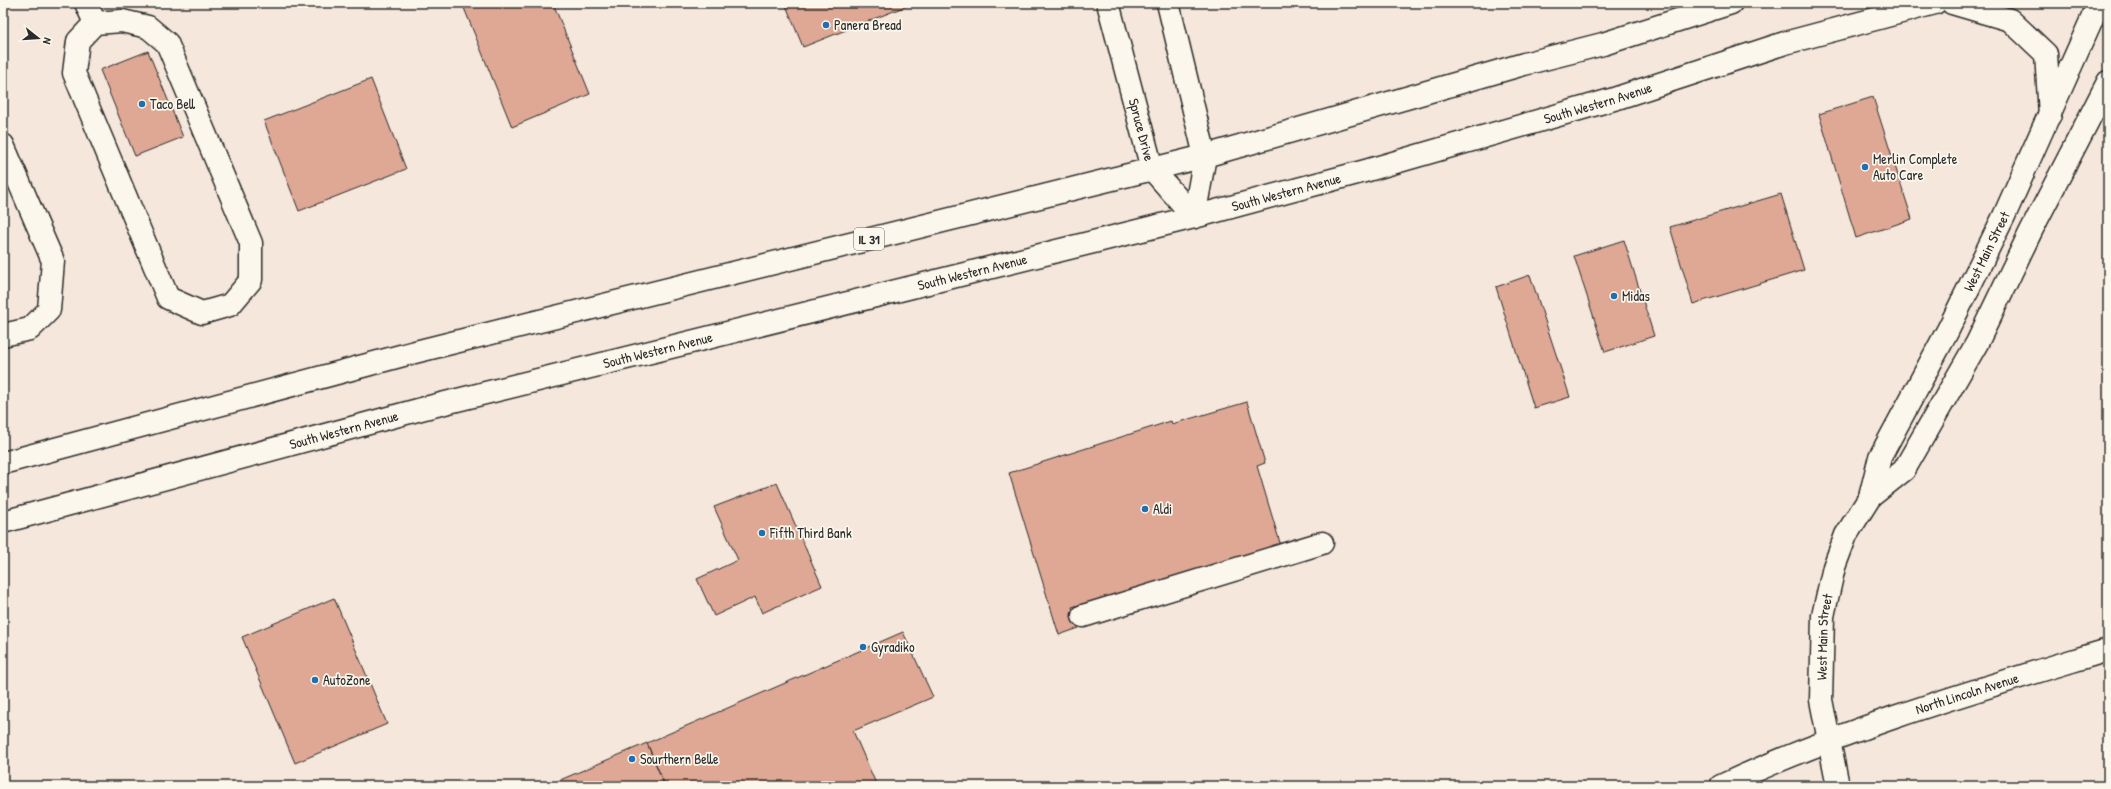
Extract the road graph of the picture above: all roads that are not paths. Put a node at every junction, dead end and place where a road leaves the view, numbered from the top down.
1 (86, 3) edge
2 (1108, 3) edge
3 (1168, 3) edge
4 (1731, 3) edge
5 (1935, 3) edge
6 (1952, 3) edge
7 (2099, 3) edge
8 (94, 23) junction
9 (2108, 82) edge
10 (2050, 115) junction
11 (3, 145) edge
12 (1205, 156) junction
13 (1152, 169) junction
14 (1194, 217) junction
15 (3, 335) edge
16 (3, 463) edge
17 (1870, 497) junction
18 (3, 522) edge
19 (1322, 543) dead end
20 (1083, 616) dead end
21 (2108, 650) edge
22 (1828, 741) junction
23 (1721, 786) edge
24 (1838, 786) edge

1 - 8 main road
2 - 13 main road, Spruce Drive
3 - 12 main road
4 - 12 main road, IL 31
5 - 14 main road, South Western Avenue
6 - 10 main road
7 - 10 main road, West Main Street
8 - 8 main road
9 - 17 main road, West Main Street
10 - 17 main road, West Main Street
11 - 15 main road
12 - 13 main road, IL 31
12 - 14 main road
13 - 14 main road, Spruce Drive
13 - 16 main road, IL 31
14 - 18 main road, South Western Avenue
17 - 22 main road, West Main Street
19 - 20 main road
21 - 22 main road, North Lincoln Avenue
22 - 23 main road, North Lincoln Avenue
22 - 24 main road, West Main Street

